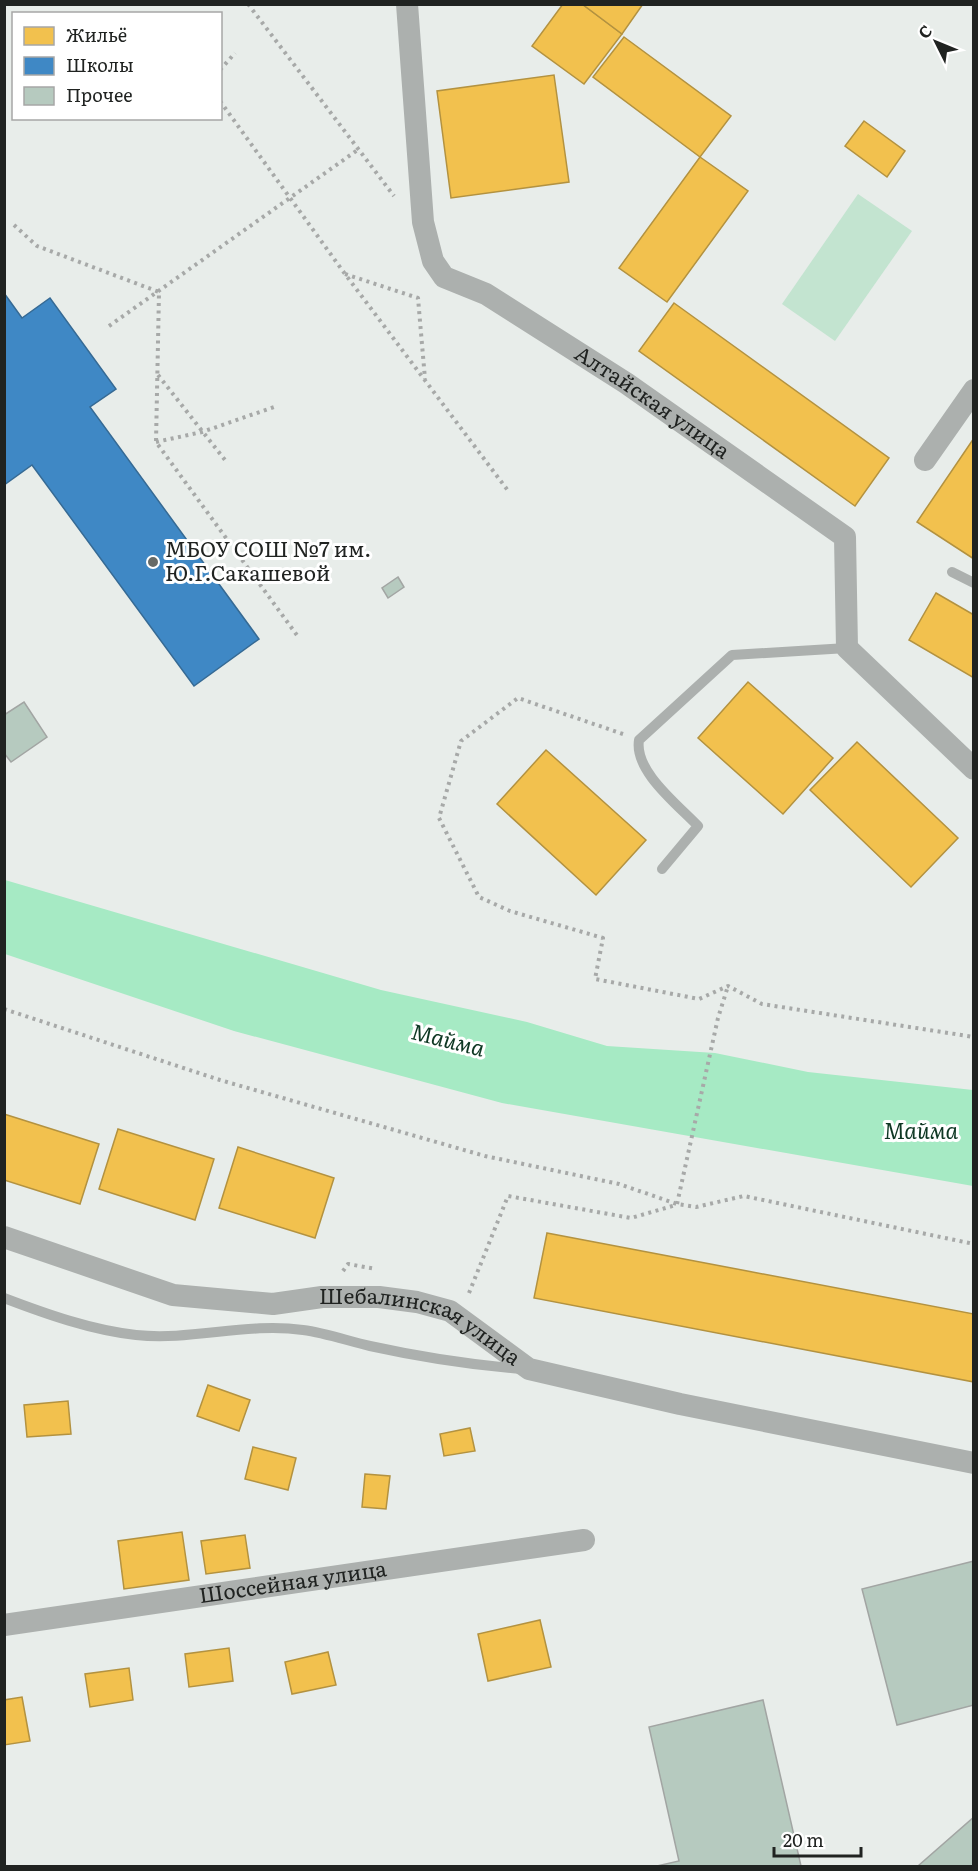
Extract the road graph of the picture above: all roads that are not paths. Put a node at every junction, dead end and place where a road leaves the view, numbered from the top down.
1 (406, 4) edge
2 (974, 390) edge
3 (925, 460) dead end
4 (952, 572) dead end
5 (974, 583) edge
6 (847, 648) junction
7 (974, 769) edge
8 (662, 869) dead end
9 (4, 1238) edge
10 (4, 1298) edge
11 (530, 1369) junction
12 (974, 1463) edge
13 (584, 1540) dead end
14 (4, 1625) edge

1 - 6 street, Алтайская улица
2 - 3 street
4 - 5 lane
6 - 7 street
6 - 8 lane
9 - 11 street, Шебалинская улица
10 - 11 lane
11 - 12 street, Шебалинская улица
13 - 14 street, Шоссейная улица

